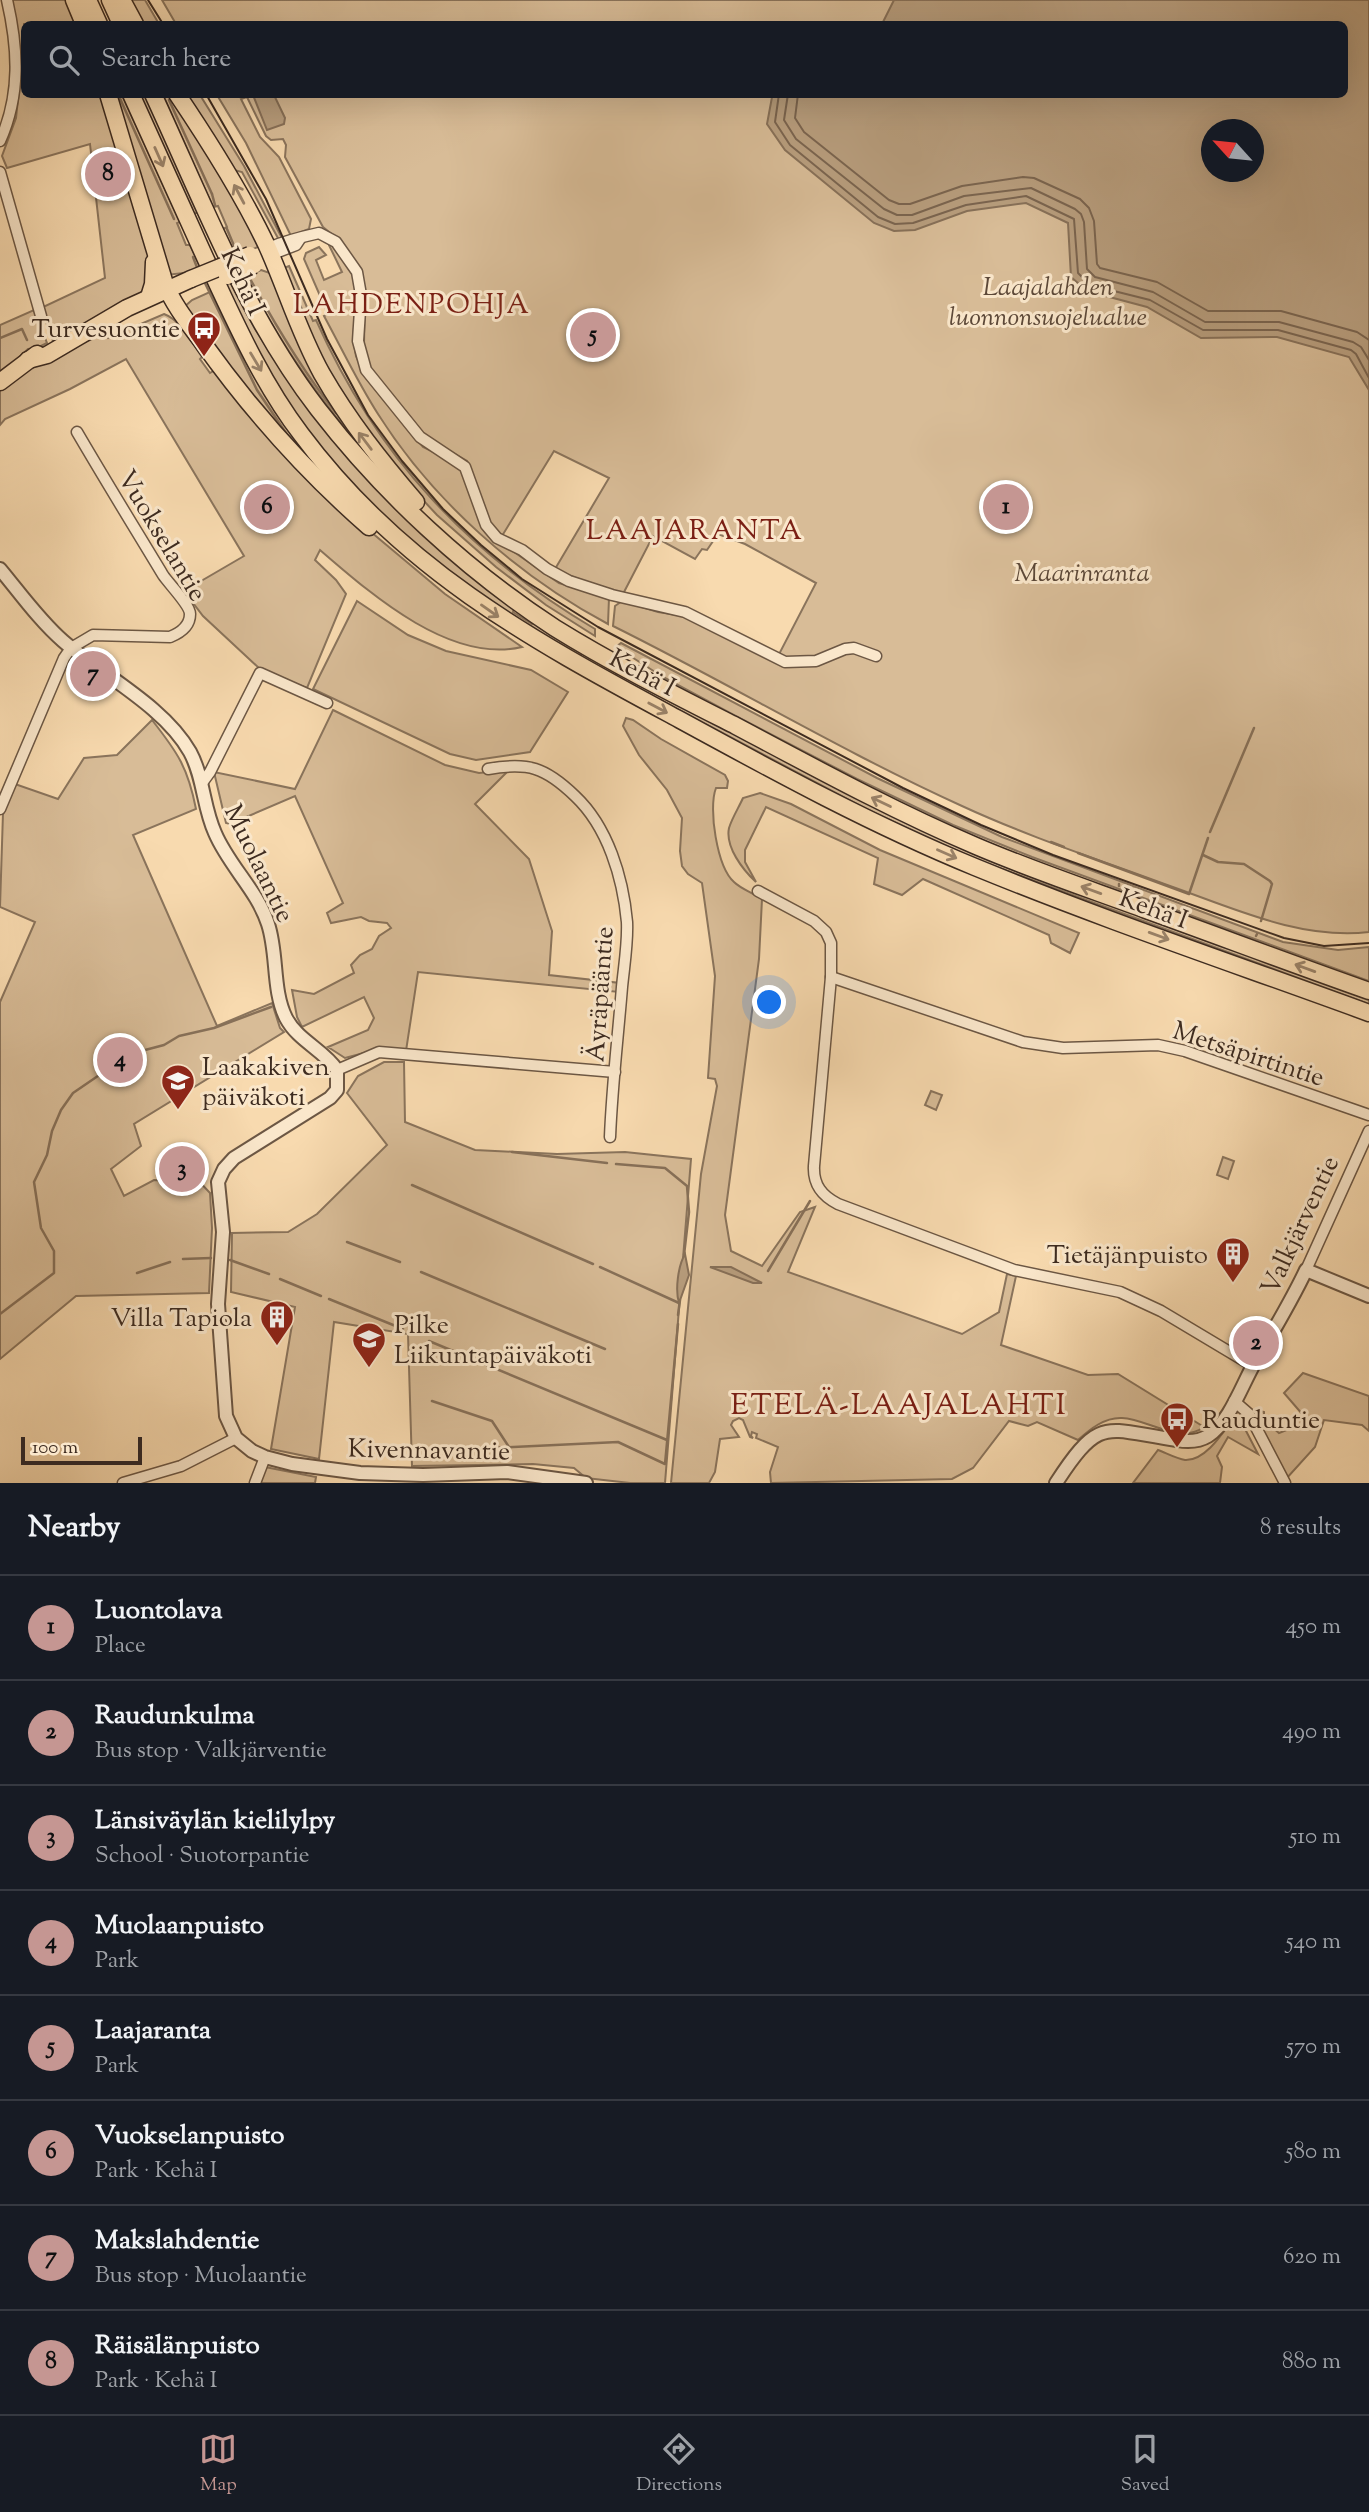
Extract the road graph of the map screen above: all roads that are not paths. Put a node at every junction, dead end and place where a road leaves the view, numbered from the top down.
1 (7, 0) edge
2 (74, 0) edge
3 (88, 0) edge
4 (110, 0) edge
5 (122, 0) edge
6 (83, 21) edge
7 (98, 21) edge
8 (120, 21) edge
9 (133, 21) edge
10 (109, 98) edge
11 (133, 98) edge
12 (155, 98) edge
13 (180, 98) edge
14 (0, 141) edge
15 (0, 172) edge
16 (153, 245) junction
17 (269, 251) junction
18 (170, 294) junction
19 (149, 297) junction
20 (41, 316) dead end
21 (104, 322) junction
22 (0, 382) edge
23 (77, 432) dead end
24 (455, 551) junction
25 (0, 569) edge
26 (435, 571) junction
27 (71, 648) junction
28 (876, 656) dead end
29 (327, 703) dead end
30 (488, 769) dead end
31 (202, 783) junction
32 (0, 809) edge
33 (758, 891) dead end
34 (831, 977) junction
35 (1369, 991) edge
36 (1369, 1013) edge
37 (337, 1070) junction
38 (615, 1072) junction
39 (1369, 1115) edge
40 (1369, 1131) edge
41 (610, 1136) dead end
42 (1307, 1270) junction
43 (1369, 1296) edge
44 (1253, 1366) junction
45 (1234, 1401) junction
46 (236, 1438) junction
47 (265, 1457) junction
48 (123, 1483) edge
49 (256, 1483) edge
50 (584, 1483) edge
51 (1056, 1483) edge
52 (1285, 1483) edge

1 - 14 street
2 - 6 main road
3 - 7 main road
4 - 8 main road
5 - 9 main road
10 - 16 main road
11 -> 26 main road, Kehä I
12 - 24 main road, Kehä I
17 -> 13 main road
15 - 20 street
16 - 18 main road
16 - 19 main road
17 - 18 main road, bridge
24 -> 17 main road
17 - 28 street
18 - 19 main road
18 - 21 main road
18 - 26 main road
19 - 21 main road
21 - 22 main road
23 - 27 street, Vuokselantie
35 -> 24 main road, Kehä I
25 - 27 street, Muolaantie
26 -> 36 main road, Kehä I
27 - 31 street, Muolaantie
27 - 32 street
29 - 31 street
30 - 38 street, Äyräpääntie
31 - 37 street, Muolaantie
33 - 34 street
34 - 39 street, Metsäpirtintie
34 - 44 street
37 - 38 street
37 - 46 street
38 - 41 street, Äyräpääntie
40 - 42 street, Valkjärventie
42 - 43 street
42 - 44 street, Valkjärventie
44 - 45 street, Valkjärventie
45 - 51 street, Valkjärventie
45 - 52 street
46 - 47 street, Kivennavantie
46 - 48 street
47 - 49 street
47 - 50 street, Kivennavantie

